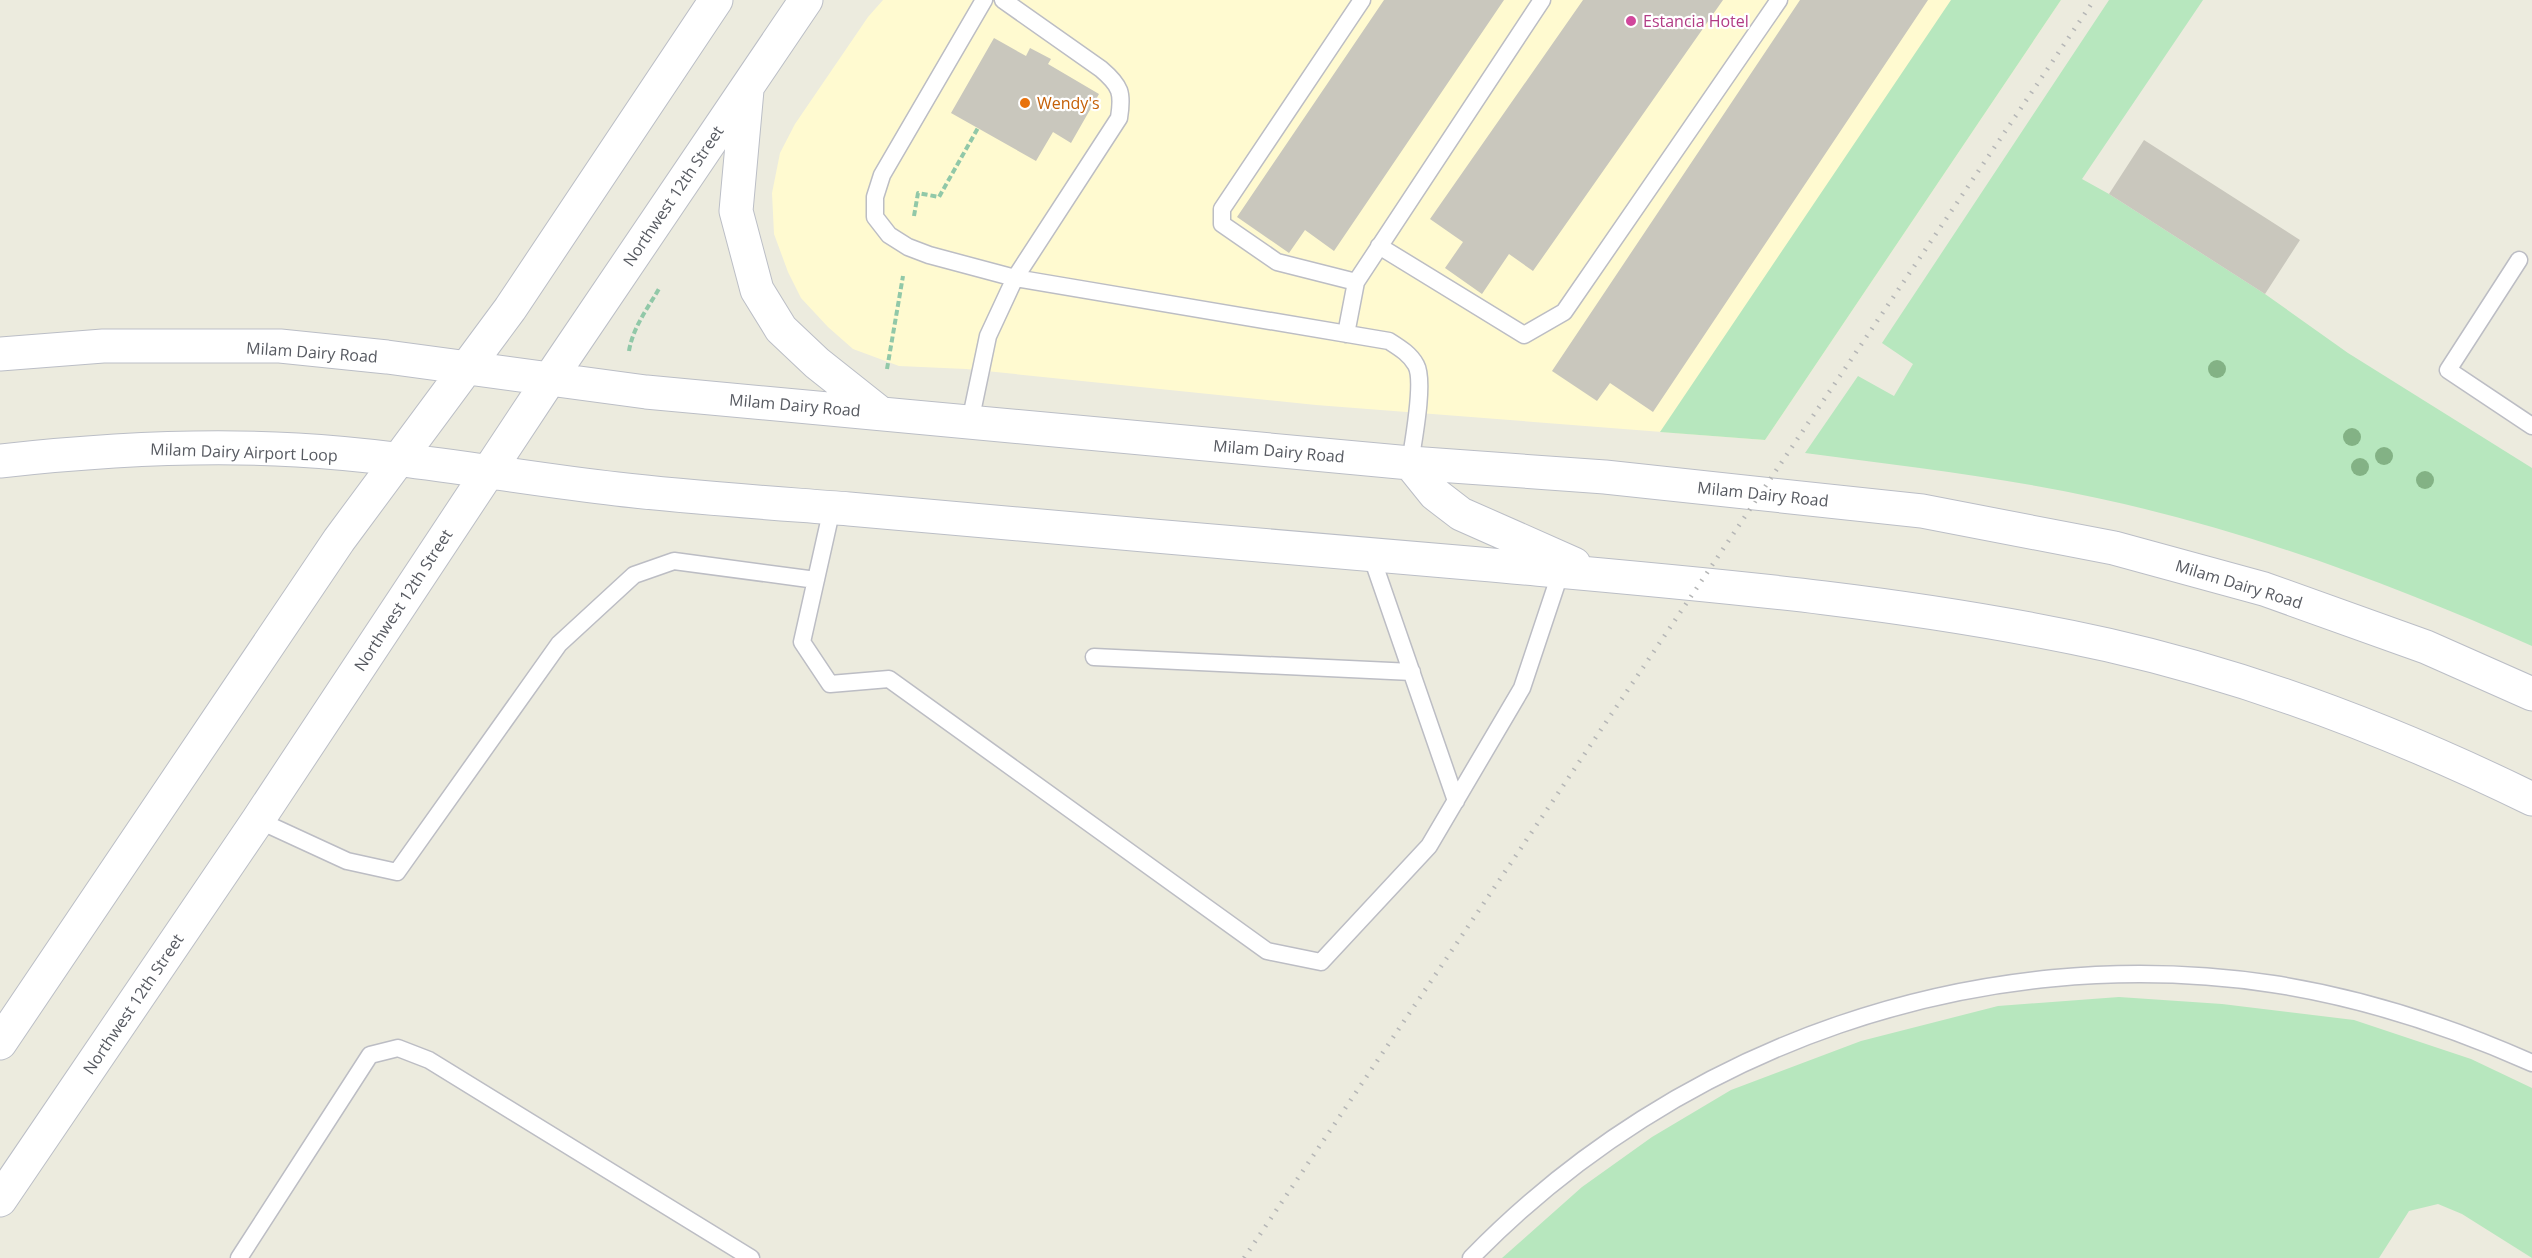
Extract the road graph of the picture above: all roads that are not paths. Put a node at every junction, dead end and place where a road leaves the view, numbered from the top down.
1 (716, 0) edge
2 (806, 0) edge
3 (984, 0) edge
4 (1003, 0) edge
5 (1362, 0) edge
6 (1542, 0) edge
7 (1779, 0) edge
8 (747, 85) junction
9 (1379, 246) junction
10 (2519, 260) dead end
11 (1015, 278) junction
12 (1356, 282) junction
13 (1346, 334) junction
14 (0, 354) edge
15 (466, 369) junction
16 (549, 380) junction
17 (880, 413) junction
18 (970, 422) junction
19 (2532, 426) edge
20 (398, 460) junction
21 (0, 461) edge
22 (1410, 463) junction
23 (487, 473) junction
24 (832, 508) junction
25 (1371, 555) junction
26 (1561, 571) junction
27 (1598, 574) junction
28 (816, 580) junction
29 (1094, 657) dead end
30 (1412, 672) junction
31 (2532, 694) edge
32 (2532, 799) edge
33 (1456, 801) junction
34 (258, 820) junction
35 (0, 1043) edge
36 (2532, 1063) edge
37 (0, 1200) edge
38 (239, 1258) edge
39 (751, 1258) edge
40 (1471, 1258) edge

1 - 15 main road
2 - 8 main road, Northwest 12th Street
3 - 11 lane
4 - 11 lane
5 - 12 lane
6 - 9 lane
7 - 9 lane
8 - 16 main road, Northwest 12th Street
8 - 17 main road
9 - 12 lane
10 - 19 lane
11 - 13 lane
11 - 18 lane
12 - 13 lane
13 - 22 lane
14 - 15 main road, Milam Dairy Road
15 - 16 main road, Milam Dairy Road
15 - 20 main road
16 - 17 main road, Milam Dairy Road
16 - 23 main road, Northwest 12th Street
17 - 18 main road, Milam Dairy Road
18 - 22 main road, Milam Dairy Road
20 - 21 main road, Milam Dairy Airport Loop
20 - 23 main road, Milam Dairy Airport Loop
20 - 35 main road
22 - 27 main road
22 - 31 main road, Milam Dairy Road
23 - 24 main road
23 - 34 main road, Northwest 12th Street
24 - 25 main road
24 - 28 lane
25 - 26 main road
25 - 30 lane
26 - 27 main road
26 - 33 lane
27 - 32 main road
28 - 33 lane
28 - 34 lane
29 - 30 lane
30 - 33 lane
34 - 37 main road, Northwest 12th Street
36 - 40 lane
38 - 39 lane

